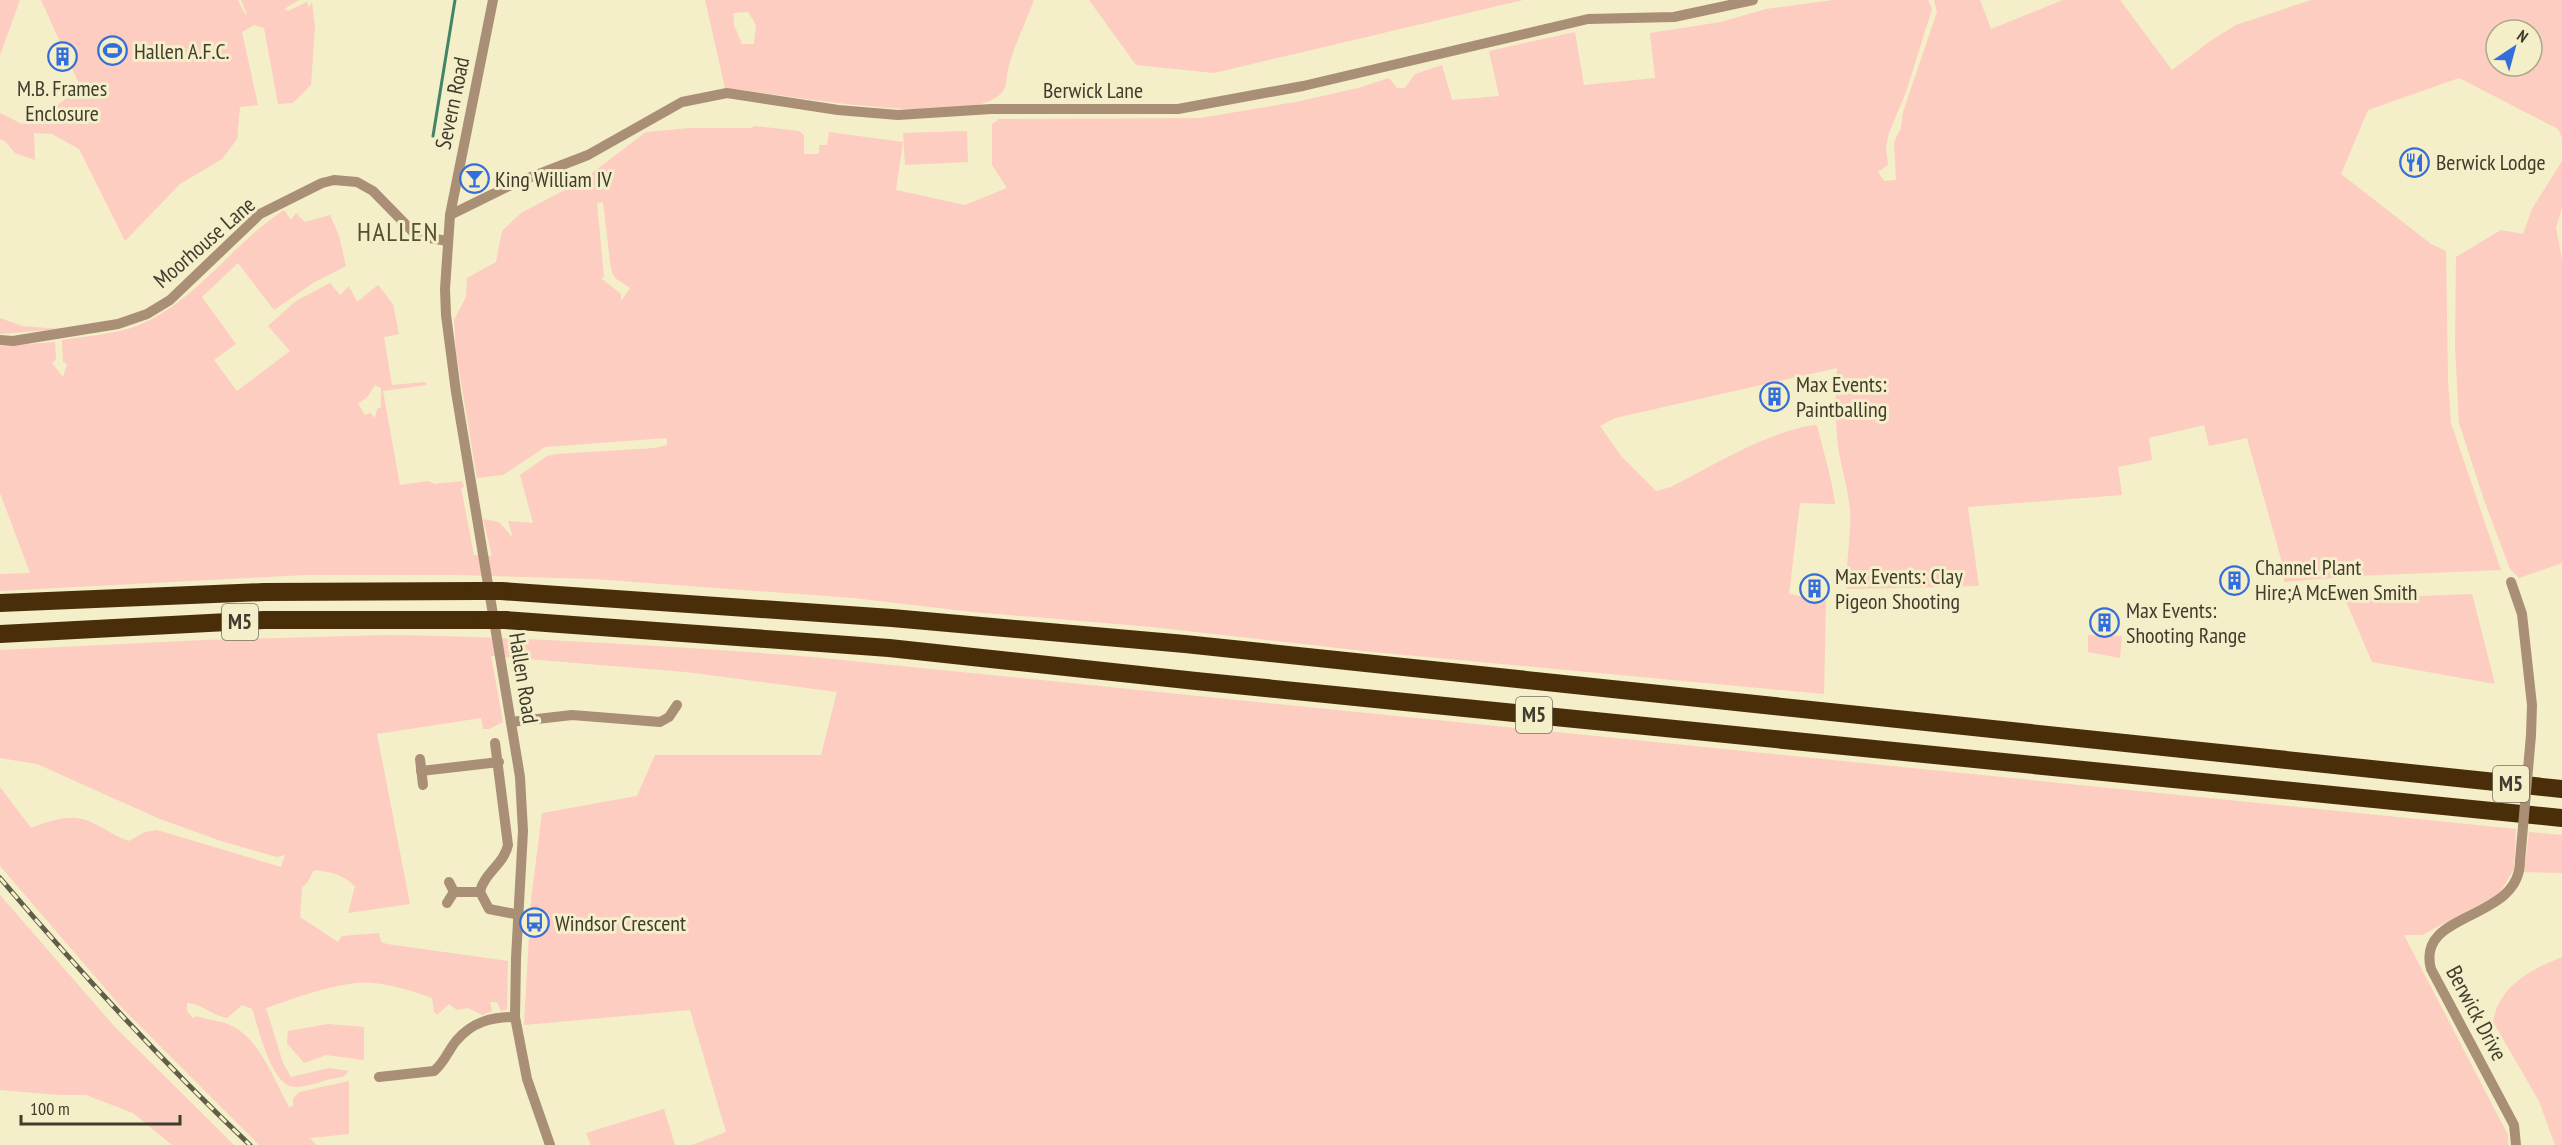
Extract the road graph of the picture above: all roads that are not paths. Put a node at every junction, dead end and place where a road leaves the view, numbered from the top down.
1 (493, 0) edge
2 (1752, 0) edge
3 (450, 215) junction
4 (448, 242) junction
5 (0, 340) edge
6 (2511, 582) dead end
7 (0, 603) edge
8 (0, 634) edge
9 (677, 705) dead end
10 (511, 722) junction
11 (495, 743) dead end
12 (420, 759) dead end
13 (499, 762) junction
14 (421, 771) junction
15 (423, 785) dead end
16 (2562, 789) edge
17 (2562, 818) edge
18 (480, 892) junction
19 (447, 903) dead end
20 (520, 915) junction
21 (515, 1017) junction
22 (379, 1077) dead end
23 (550, 1145) edge
24 (2516, 1145) edge

1 - 3 street, Severn Road
2 - 3 street, Berwick Lane
3 - 4 street, Hallen Road
4 - 5 street, Moorhouse Lane
4 - 10 street, Hallen Road
6 - 24 street, Berwick Drive, bridge
7 - 16 highway, M5, bridge
8 - 17 highway, M5, bridge
9 - 10 street
10 - 20 street, Hallen Road
11 - 13 street
12 - 14 street
13 - 14 street
13 - 18 street
14 - 15 street
18 - 19 street
18 - 20 street
20 - 21 street, Hallen Road
21 - 22 street
21 - 23 street, Hallen Road

